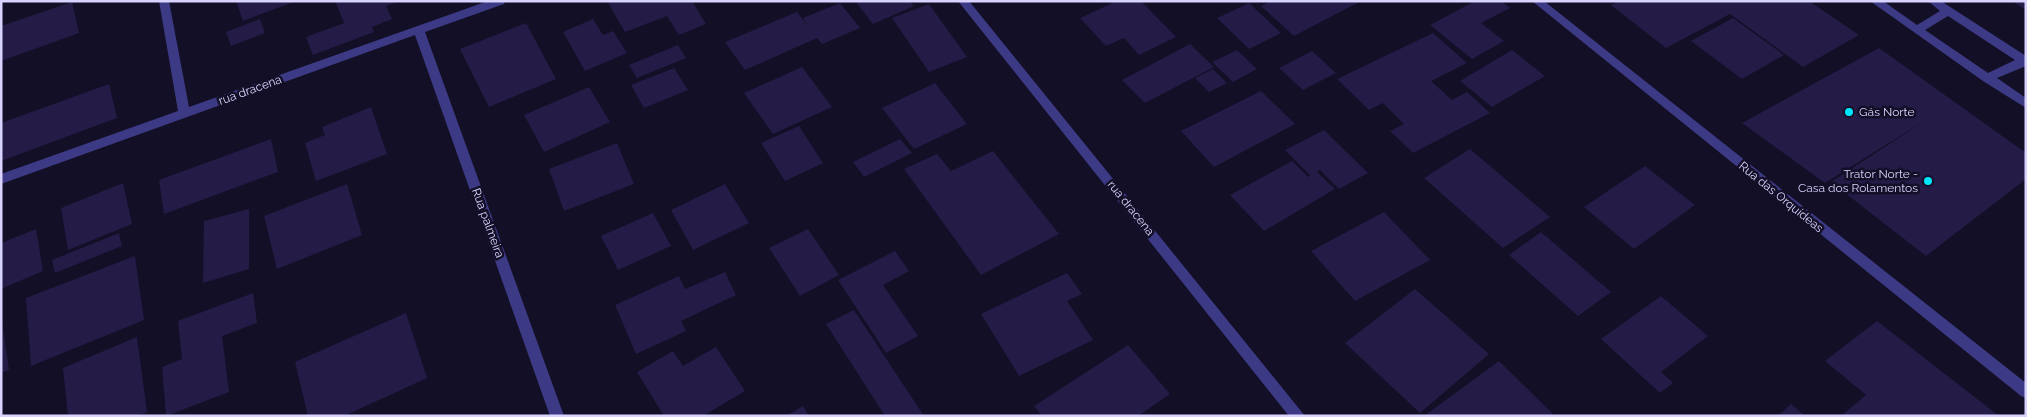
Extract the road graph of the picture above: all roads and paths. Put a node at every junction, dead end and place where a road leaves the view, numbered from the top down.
1 (164, 1) edge
2 (500, 1) edge
3 (963, 1) edge
4 (1536, 1) edge
5 (1875, 1) edge
6 (1933, 1) edge
7 (1948, 11) junction
8 (419, 30) junction
9 (1917, 30) junction
10 (2025, 61) edge
11 (1987, 78) junction
12 (2026, 104) edge
13 (184, 114) junction
14 (1, 179) edge
15 (2026, 392) edge
16 (557, 416) edge
17 (1298, 416) edge

1 - 13 street
2 - 8 street, rua dracena
3 - 17 street, rua dracena
4 - 15 street, Rua das Orquídeas
5 - 9 street
6 - 7 street
7 - 9 street
7 - 10 street
8 - 13 street, rua dracena
8 - 16 street, Rua palmeira
9 - 11 street
10 - 11 street
11 - 12 street
13 - 14 street, rua dracena

